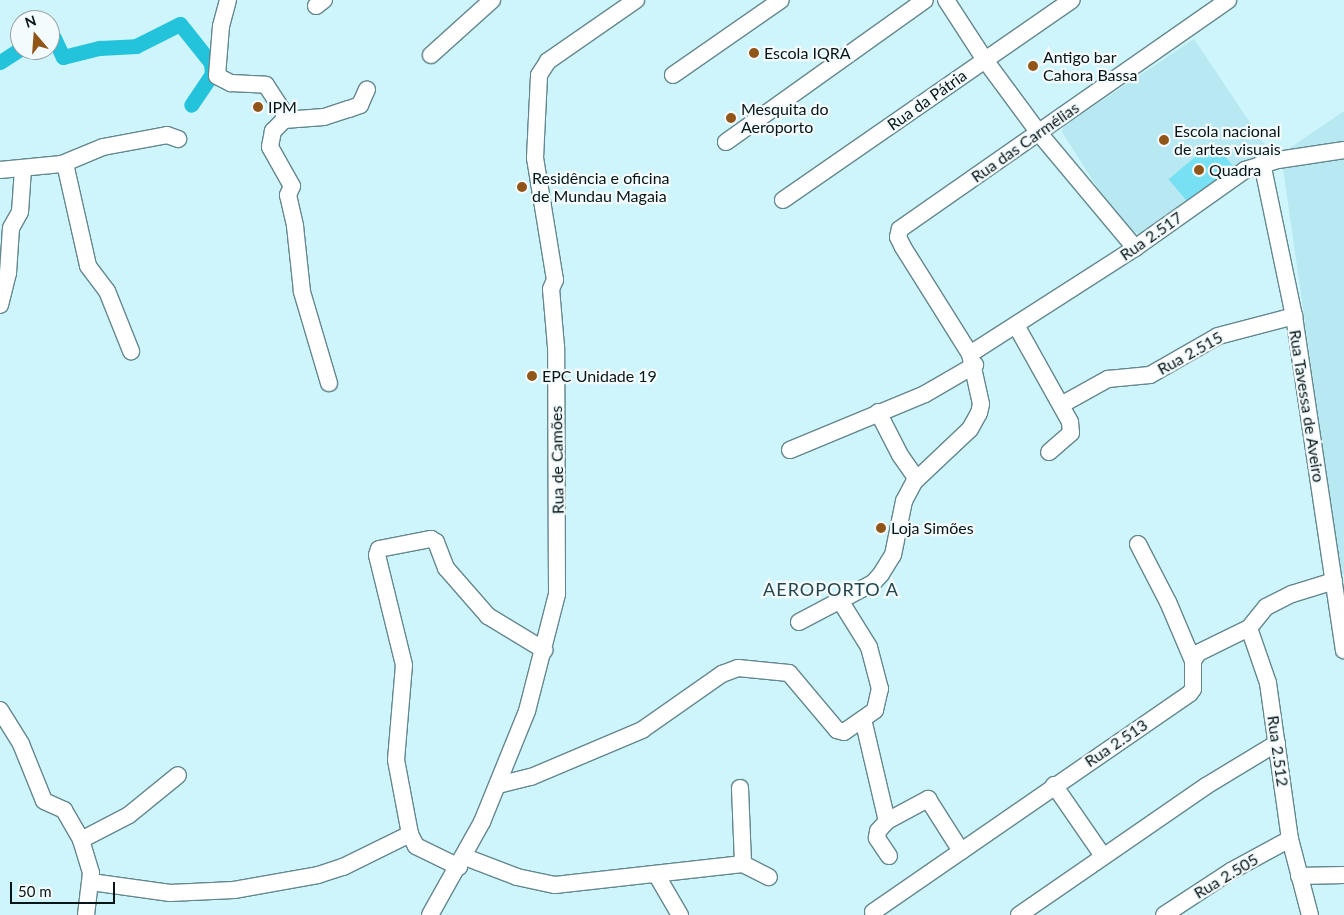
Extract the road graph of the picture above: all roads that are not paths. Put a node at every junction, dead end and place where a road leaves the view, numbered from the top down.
1 (228, 0) edge
2 (492, 0) edge
3 (636, 0) edge
4 (781, 0) edge
5 (925, 0) edge
6 (946, 0) edge
7 (1072, 0) edge
8 (1228, 0) edge
9 (431, 55) dead end
10 (985, 60) junction
11 (673, 75) dead end
12 (367, 89) dead end
13 (284, 120) junction
14 (1040, 133) junction
15 (178, 140) dead end
16 (726, 142) dead end
17 (1344, 150) edge
18 (1262, 163) junction
19 (62, 164) junction
20 (23, 168) junction
21 (0, 170) edge
22 (783, 200) dead end
23 (1135, 248) junction
24 (0, 305) edge
25 (1294, 316) junction
26 (1017, 327) junction
27 (131, 351) dead end
28 (972, 359) junction
29 (329, 383) dead end
30 (1061, 405) junction
31 (878, 412) junction
32 (790, 450) dead end
33 (1049, 452) dead end
34 (917, 479) junction
35 (1138, 544) dead end
36 (1334, 581) junction
37 (841, 602) junction
38 (799, 622) dead end
39 (1249, 628) junction
40 (544, 650) junction
41 (1344, 650) edge
42 (1193, 660) junction
43 (0, 710) edge
44 (863, 719) junction
45 (1277, 743) junction
46 (178, 775) dead end
47 (498, 785) junction
48 (1054, 785) junction
49 (740, 788) dead end
50 (887, 821) junction
51 (410, 834) junction
52 (1290, 839) junction
53 (81, 840) junction
54 (961, 851) junction
55 (889, 856) dead end
56 (1103, 856) junction
57 (462, 862) junction
58 (743, 864) junction
59 (656, 874) junction
60 (1344, 875) edge
61 (1299, 876) junction
62 (769, 877) dead end
63 (90, 882) junction
64 (873, 912) dead end
65 (86, 915) edge
66 (430, 915) edge
67 (680, 915) edge
68 (1019, 915) edge
69 (1164, 915) edge
70 (1310, 915) edge

1 - 13 street
2 - 9 street
3 - 40 street, Rua de Camões
4 - 11 street
5 - 16 street
6 - 10 street
7 - 10 street, Rua da Pátria
8 - 14 street, Rua das Carmélias
10 - 14 street
10 - 22 street, Rua da Pátria
12 - 13 street
13 - 29 street
14 - 23 street
14 - 28 street, Rua das Carmélias
15 - 19 street
17 - 18 street, Rua 2.517
18 - 23 street, Rua 2.517
18 - 25 street, Rua Tavessa de Aveiro
19 - 20 street
19 - 27 street
20 - 21 street
20 - 24 street
23 - 26 street, Rua 2.517
25 - 30 street, Rua 2.515
25 - 36 street, Rua Tavessa de Aveiro
26 - 28 street, Rua 2.517
26 - 30 street
28 - 31 street, Rua 2.517
28 - 34 street
30 - 33 street
31 - 32 street, Rua 2.517
31 - 34 street
34 - 37 street
35 - 42 street
36 - 39 street
36 - 41 street, Rua Tavessa de Aveiro
37 - 38 street
37 - 44 street
39 - 42 street
39 - 45 street, Rua 2.512
40 - 47 street, Rua de Camões
40 - 51 street
42 - 48 street, Rua 2.513
43 - 53 street
44 - 47 street
44 - 50 street
45 - 52 street, Rua 2.512
45 - 56 street
46 - 53 street
47 - 57 street, Rua de Camões
48 - 54 street, Rua 2.513
48 - 56 street
49 - 58 street
50 - 54 street
50 - 55 street
51 - 57 street
51 - 63 street
52 - 61 street, Rua 2.512
52 - 69 street, Rua 2.505
53 - 63 street
54 - 64 street, Rua 2.513
56 - 68 street
57 - 59 street
57 - 66 street, Rua de Camões
58 - 59 street
58 - 62 street
59 - 67 street
60 - 61 street
61 - 70 street, Rua 2.512
63 - 65 street

